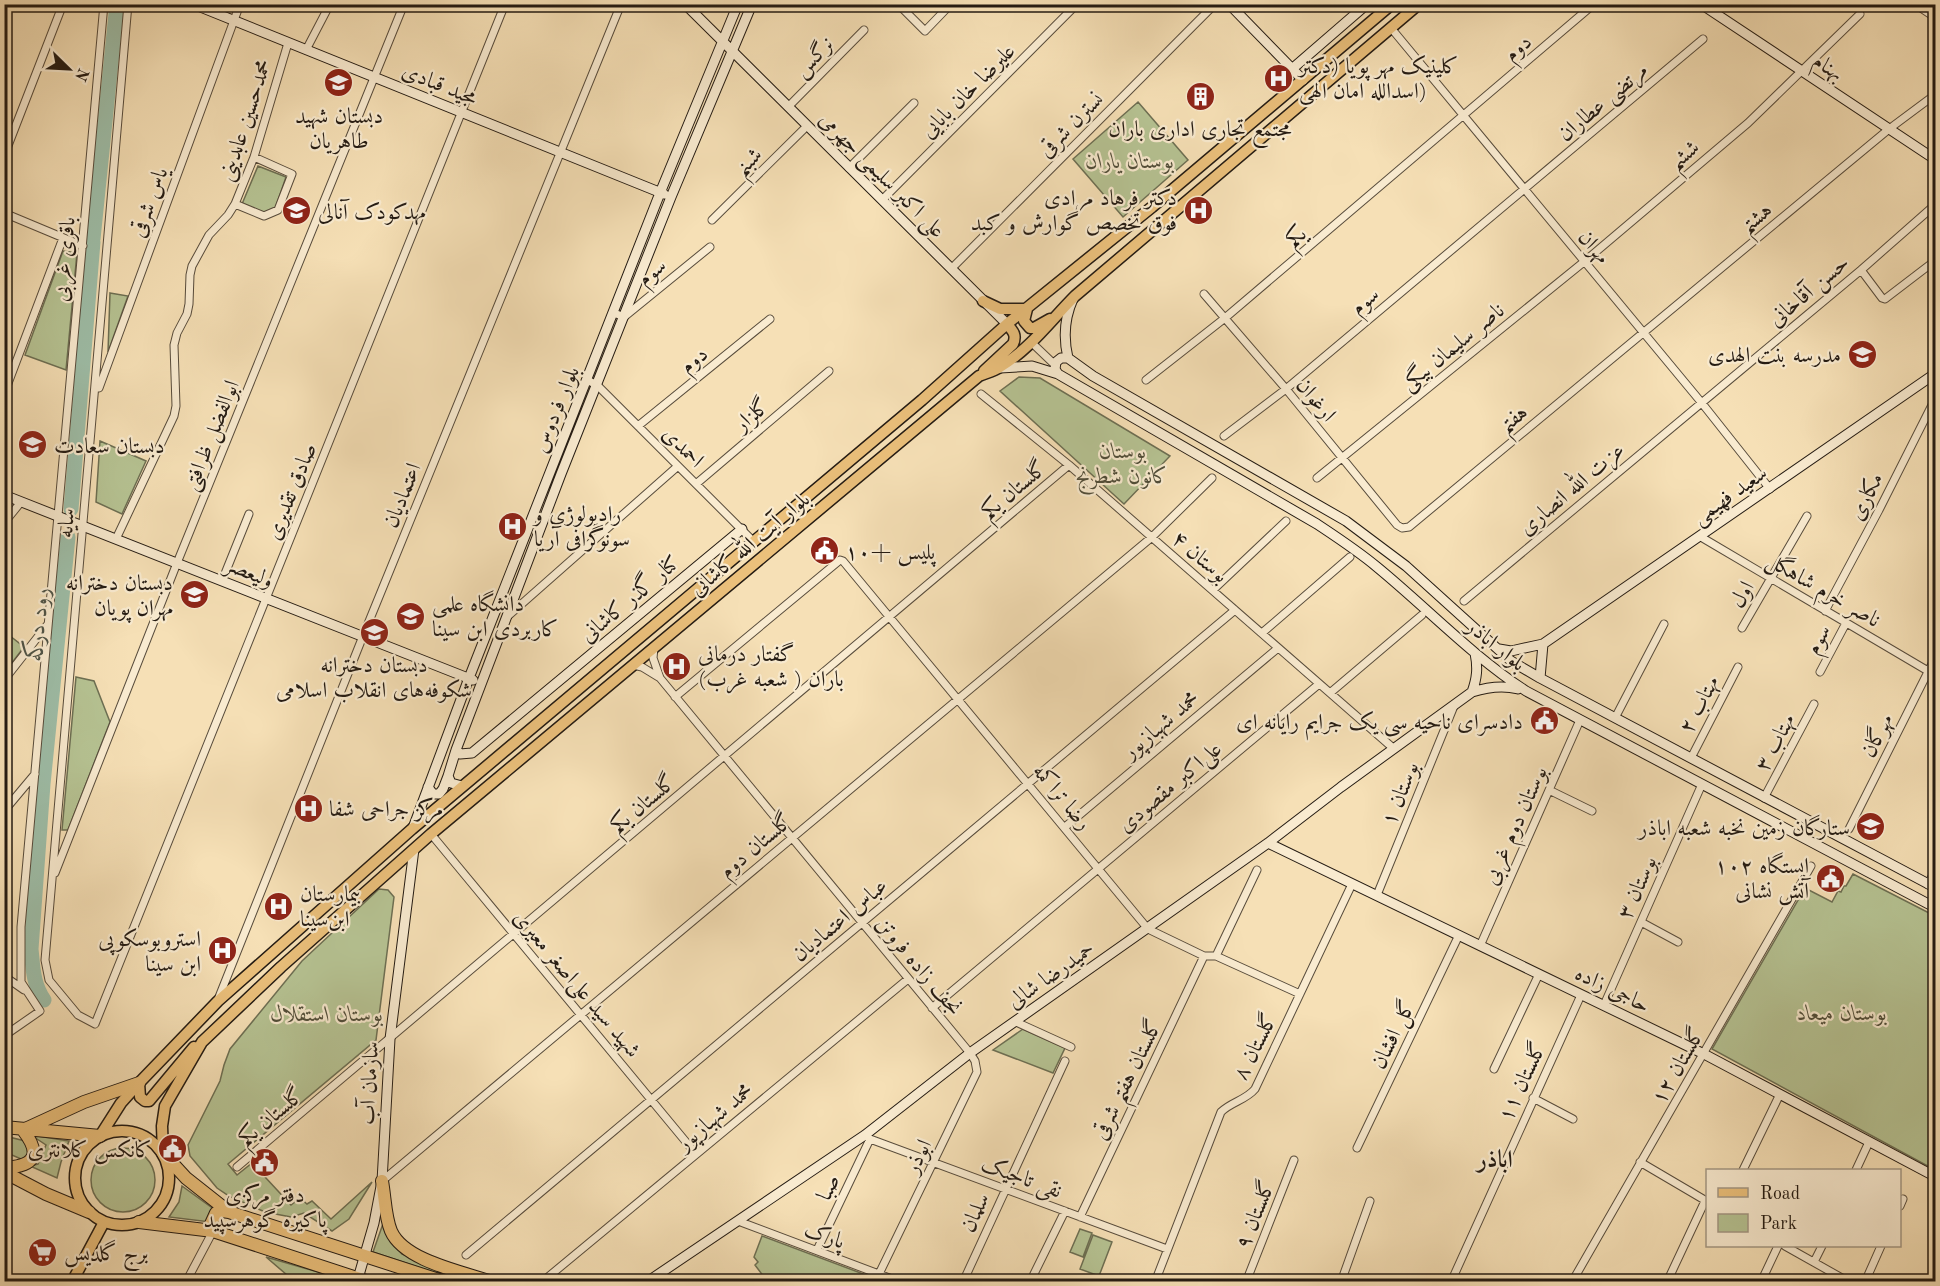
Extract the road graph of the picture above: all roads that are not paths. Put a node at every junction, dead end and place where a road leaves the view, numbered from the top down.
1 (63, 4) edge
2 (104, 4) edge
3 (128, 4) edge
4 (194, 4) edge
5 (240, 4) edge
6 (330, 4) edge
7 (405, 4) edge
8 (505, 4) edge
9 (621, 4) edge
10 (685, 4) edge
11 (738, 4) edge
12 (752, 4) edge
13 (898, 4) edge
14 (951, 4) edge
15 (1077, 4) edge
16 (1215, 4) edge
17 (1229, 4) edge
18 (1367, 4) edge
19 (1392, 4) edge
20 (1419, 4) edge
21 (1594, 4) edge
22 (1915, 4) edge
23 (1702, 5) edge
24 (1860, 14) dead end
25 (1935, 18) edge
26 (234, 21) junction
27 (1391, 28) junction
28 (864, 30) dead end
29 (1703, 39) dead end
30 (722, 41) junction
31 (288, 43) junction
32 (306, 50) junction
33 (731, 51) junction
34 (1292, 69) junction
35 (1801, 71) junction
36 (375, 78) junction
37 (1303, 80) junction
38 (1935, 94) edge
39 (914, 103) dead end
40 (788, 107) junction
41 (461, 112) junction
42 (1464, 116) junction
43 (807, 126) junction
44 (1892, 128) junction
45 (561, 153) junction
46 (4, 156) edge
47 (254, 158) junction
48 (1935, 160) edge
49 (849, 168) junction
50 (1525, 190) junction
51 (660, 193) junction
52 (671, 197) junction
53 (882, 200) junction
54 (235, 204) junction
55 (1935, 204) edge
56 (4, 213) edge
57 (712, 220) dead end
58 (63, 238) junction
59 (83, 246) junction
60 (710, 247) dead end
61 (1935, 260) edge
62 (1585, 261) junction
63 (951, 269) junction
64 (1861, 270) junction
65 (1204, 294) dead end
66 (1075, 296) junction
67 (983, 301) junction
68 (1027, 309) junction
69 (614, 313) junction
70 (624, 317) junction
71 (1053, 318) junction
72 (1225, 318) junction
73 (770, 319) dead end
74 (1007, 324) junction
75 (1644, 333) junction
76 (1031, 342) junction
77 (1068, 358) junction
78 (1000, 368) junction
79 (1056, 370) junction
80 (830, 371) dead end
81 (1935, 373) edge
82 (979, 376) junction
83 (587, 380) junction
84 (1146, 380) dead end
85 (597, 385) junction
86 (1286, 389) junction
87 (4, 394) edge
88 (981, 394) dead end
89 (96, 396) junction
90 (1935, 397) edge
91 (1701, 402) junction
92 (638, 426) junction
93 (1224, 436) dead end
94 (1342, 458) junction
95 (1069, 465) junction
96 (678, 466) junction
97 (551, 470) junction
98 (561, 474) junction
99 (1212, 478) dead end
100 (1317, 478) dead end
101 (696, 484) junction
102 (1770, 489) junction
103 (4, 495) edge
104 (21, 502) junction
105 (249, 514) dead end
106 (58, 516) junction
107 (1807, 516) dead end
108 (1286, 521) dead end
109 (4, 523) edge
110 (82, 525) junction
111 (1402, 528) joint
112 (742, 529) junction
113 (1152, 537) junction
114 (1701, 537) junction
115 (116, 538) junction
116 (753, 541) junction
117 (1350, 557) dead end
118 (177, 563) junction
119 (1770, 579) junction
120 (222, 581) junction
121 (1213, 590) junction
122 (266, 598) junction
123 (1464, 601) dead end
124 (1235, 610) junction
125 (495, 611) junction
126 (1825, 611) junction
127 (1422, 615) dead end
128 (507, 616) junction
129 (889, 617) junction
130 (1846, 623) junction
131 (48, 624) junction
132 (1664, 624) dead end
133 (1742, 628) dead end
134 (1262, 633) junction
135 (363, 636) junction
136 (1543, 645) junction
137 (654, 648) junction
138 (1278, 648) junction
139 (1497, 648) junction
140 (1475, 653) junction
141 (1935, 656) edge
142 (633, 665) junction
143 (1738, 667) dead end
144 (1928, 671) junction
145 (1820, 672) dead end
146 (469, 678) junction
147 (660, 678) junction
148 (1540, 678) junction
149 (4, 680) edge
150 (481, 684) junction
151 (1319, 684) junction
152 (1527, 691) junction
153 (1472, 692) junction
154 (1330, 693) junction
155 (675, 697) junction
156 (958, 699) junction
157 (1455, 704) junction
158 (1815, 704) dead end
159 (1615, 718) junction
160 (1580, 720) junction
161 (1394, 748) junction
162 (456, 750) junction
163 (724, 756) junction
164 (1690, 758) junction
165 (35, 774) junction
166 (448, 776) junction
167 (1029, 783) junction
168 (1702, 784) junction
169 (462, 786) junction
170 (428, 787) junction
171 (1549, 790) junction
172 (1764, 798) junction
173 (4, 811) edge
174 (1592, 811) dead end
175 (1065, 827) junction
176 (412, 829) junction
177 (1849, 829) dead end
178 (431, 834) junction
179 (792, 838) junction
180 (1268, 843) junction
181 (414, 849) junction
182 (1811, 866) dead end
183 (1935, 868) edge
184 (1099, 869) junction
185 (1257, 870) dead end
186 (52, 880) junction
187 (1352, 884) junction
188 (1932, 886) edge
189 (1377, 895) junction
190 (1935, 908) edge
191 (1641, 922) junction
192 (862, 923) junction
193 (1148, 929) junction
194 (514, 934) junction
195 (1459, 935) junction
196 (1678, 942) dead end
197 (1480, 946) junction
198 (1204, 956) junction
199 (1216, 956) junction
200 (1539, 974) junction
201 (4, 976) edge
202 (908, 979) junction
203 (26, 991) junction
204 (1300, 994) junction
205 (1581, 994) junction
206 (218, 1001) junction
207 (1604, 1005) junction
208 (932, 1008) junction
209 (581, 1015) junction
210 (1016, 1022) junction
211 (95, 1024) joint
212 (4, 1036) edge
213 (390, 1039) junction
214 (202, 1042) junction
215 (1071, 1047) dead end
216 (970, 1053) junction
217 (1704, 1054) junction
218 (1065, 1061) dead end
219 (1494, 1069) dead end
220 (139, 1083) junction
221 (1780, 1094) junction
222 (1533, 1098) junction
223 (651, 1100) junction
224 (1573, 1119) dead end
225 (4, 1127) edge
226 (23, 1130) junction
227 (100, 1136) junction
228 (867, 1137) junction
229 (1869, 1142) junction
230 (1357, 1148) dead end
231 (163, 1153) junction
232 (696, 1154) junction
233 (1294, 1160) dead end
234 (934, 1162) junction
235 (1640, 1162) junction
236 (237, 1167) dead end
237 (1743, 1169) edge
238 (1856, 1169) edge
239 (4, 1170) edge
240 (1935, 1178) edge
241 (382, 1181) junction
242 (1005, 1190) junction
243 (1370, 1201) dead end
244 (1706, 1202) edge
245 (1065, 1211) junction
246 (89, 1212) junction
247 (229, 1212) junction
248 (1080, 1217) junction
249 (738, 1221) junction
250 (104, 1222) junction
251 (139, 1222) junction
252 (213, 1230) junction
253 (1777, 1247) edge
254 (1788, 1247) edge
255 (1821, 1247) edge
256 (1880, 1247) edge
257 (1167, 1249) junction
258 (817, 1250) junction
259 (363, 1255) junction
260 (466, 1255) dead end
261 (1814, 1262) junction
262 (879, 1274) junction
263 (361, 1280) edge
264 (72, 1281) edge
265 (186, 1281) edge
266 (445, 1281) edge
267 (492, 1281) edge
268 (542, 1281) edge
269 (647, 1281) edge
270 (900, 1281) edge
271 (963, 1281) edge
272 (1030, 1281) edge
273 (1155, 1281) edge
274 (1246, 1281) edge
275 (1341, 1281) edge
276 (1451, 1281) edge
277 (1572, 1281) edge
278 (1667, 1281) edge
279 (1761, 1281) edge
280 (1849, 1281) edge
281 (1865, 1281) edge

1 - 46 street
2 - 59 street, باقری غربی
3 - 89 street, سایه
4 - 26 main road, مجید قبادی
5 - 26 street, یاس شرقی
6 - 32 street
7 - 36 street, ابوالفضل ظرافتی
8 - 41 street, صادق تقدیری
9 - 45 street, اعتمادیان
10 - 30 main road
11 - 30 main road, بلوار فردوس
12 - 33 main road, بلوار فردوس
13 - 14 street
15 - 53 street, علیرضا خان بابایی
16 - 63 street, نسترن شرقی
17 - 34 main road
18 - 34 main road
19 - 37 main road, بلوار آیت الله کاشانی
20 - 27 main road, بلوار آیت الله کاشانی
21 - 42 street, دوم
22 - 25 street
23 - 35 main road, بهنام
24 - 35 street, ششم
26 - 31 main road, مجید قبادی
26 - 89 street, یاس شرقی
27 - 42 street, مهران
27 - 66 main road, بلوار آیت الله کاشانی
28 - 40 street, نرگس
29 - 50 street, مرتضی عطاران
30 - 33 main road, علی اکبر سلیمی جهرمی
30 - 51 main road, بلوار فردوس
31 - 32 main road, مجید قبادی
31 - 47 street, محمدحسین عابدینی
32 - 36 main road, مجید قبادی
33 - 40 main road, علی اکبر سلیمی جهرمی
33 - 52 main road, بلوار فردوس
34 - 37 main road
35 - 44 main road, بهنام
35 - 62 street, ششم
36 - 41 main road, مجید قبادی
36 - 118 street, ابوالفضل ظرافتی
37 - 68 main road, بلوار آیت الله کاشانی
38 - 44 street, هشتم
39 - 49 street
40 - 43 main road, علی اکبر سلیمی جهرمی
41 - 45 main road, مجید قبادی
41 - 122 street, صادق تقدیری
42 - 50 street, مهران
42 - 72 street, یکم
43 - 49 main road, علی اکبر سلیمی جهرمی
43 - 57 street, شبنم
44 - 48 main road, بهنام
44 - 75 street, هشتم
45 - 51 main road, مجید قبادی
45 - 135 street, اعتمادیان
47 - 54 street, محمدحسین عابدینی
47 - 54 street
49 - 53 main road, علی اکبر سلیمی جهرمی
50 - 62 street, مهران
50 - 86 street, سوم
51 - 52 main road, مجید قبادی
51 - 69 main road, بلوار فردوس
52 - 70 main road, بلوار فردوس
53 - 63 main road, علی اکبر سلیمی جهرمی
54 - 115 street, محمدحسین عابدینی
55 - 64 street, حسن آقاخانی
56 - 58 street
58 - 59 street
58 - 87 street
59 - 106 street, باقری غربی
60 - 70 street, سوم
61 - 64 street
62 - 75 street, مهران
62 - 94 street, ناصر سلیمان بیگی
63 - 67 main road, علی اکبر سلیمی جهرمی
64 - 91 street, حسن آقاخانی
65 - 72 street, ارغوان
66 - 71 main road, بلوار آیت الله کاشانی
66 - 77 main road
67 - 68 main road
67 - 74 main road, علی اکبر سلیمی جهرمی
68 - 71 main road
68 - 74 main road, بلوار آیت الله کاشانی
69 - 70 street
69 - 83 main road, بلوار فردوس
70 - 85 main road, بلوار فردوس
71 - 76 main road, بلوار آیت الله کاشانی
72 - 84 street, یکم
72 - 86 street, ارغوان
73 - 92 street, دوم
74 - 82 main road
74 - 116 main road, بلوار آیت الله کاشانی
75 - 91 street, مهران
75 - 111 street, هفتم
76 - 78 main road, بلوار آیت الله کاشانی
76 - 79 street
77 - 79 main road
77 - 139 main road, بلوار اباذر
78 - 79 main road, بلوار اباذر
78 - 82 main road, بلوار آیت الله کاشانی
79 - 140 main road, بلوار اباذر
80 - 101 street, گلزار
81 - 102 main road, سعید فهیمی
82 - 137 main road, بلوار آیت الله کاشانی
83 - 85 street, احمدی
83 - 97 main road, بلوار فردوس
85 - 92 street, احمدی
85 - 98 main road, بلوار فردوس
86 - 93 street, سوم
86 - 94 street, ارغوان
88 - 95 street, بوستان ۴
89 - 110 street, سایه
90 - 126 street, مکاری
91 - 102 street, مهران
91 - 123 street, عزت الله انصاری
92 - 96 street, احمدی
94 - 100 street, ناصر سلیمان بیگی
94 - 111 street, ارغوان
95 - 113 street, بوستان ۴
95 - 129 street, گلستان یکم
96 - 101 street, احمدی
96 - 128 street
97 - 98 main road
97 - 125 main road, بلوار فردوس
98 - 128 main road, بلوار فردوس
99 - 113 street, گلستان دوم
101 - 112 street, احمدی
102 - 114 main road, سعید فهیمی
103 - 104 main road, ولیعصر
104 - 106 main road, ولیعصر
104 - 109 street
105 - 120 street
106 - 110 main road, ولیعصر
106 - 131 street, باقری غربی
107 - 119 street
108 - 121 street
110 - 115 main road, ولیعصر
110 - 186 street, سایه
112 - 116 street, احمدی
112 - 162 main road, کنار گذر کاشانی
113 - 121 street, بوستان ۴
113 - 156 street, گلستان دوم
114 - 119 street, ناصر خرم شاهگل
114 - 136 main road, سعید فهیمی
115 - 118 main road, ولیعصر
116 - 169 main road, بلوار آیت الله کاشانی
117 - 134 street
118 - 120 main road, ولیعصر
118 - 186 street, ابوالفضل ظرافتی
119 - 126 street, ناصر خرم شاهگل
119 - 133 street, اول
120 - 122 main road, ولیعصر
121 - 124 street, بوستان ۴
122 - 135 main road, ولیعصر
122 - 211 street, صادق تقدیری
124 - 134 street, بوستان ۴
124 - 167 street, عباس اعتمادیان
125 - 128 main road
125 - 146 main road, بلوار فردوس
126 - 130 street, ناصر خرم شاهگل
127 - 154 street
128 - 150 main road, بلوار فردوس
129 - 155 street, رضا تراکمه
129 - 156 street, رضا تراکمه
129 - 163 street, گلستان یکم
130 - 144 street, ناصر خرم شاهگل
130 - 145 street, سوم
131 - 149 street
131 - 165 street, باقری غربی
132 - 159 street
134 - 138 street, بوستان ۴
135 - 146 main road, ولیعصر
135 - 206 street, اعتمادیان
136 - 139 main road
136 - 148 main road
137 - 142 main road, بلوار آیت الله کاشانی
137 - 147 street, نجف زاده فروتن
138 - 151 street, بوستان ۴
138 - 175 street, محمد شهبازپور
139 - 148 main road, بلوار اباذر
140 - 152 main road, بلوار اباذر
140 - 153 main road
141 - 144 street, مهرگان
142 - 147 street, نجف زاده فروتن
142 - 178 main road, بلوار آیت الله کاشانی
143 - 164 street, مهتاب ۲
144 - 177 street, مهرگان
146 - 150 main road, ولیعصر
146 - 170 main road, بلوار فردوس
147 - 155 street, نجف زاده فروتن
148 - 159 main road, بلوار اباذر
150 - 162 main road, بلوار فردوس
151 - 154 street, بوستان ۴
151 - 184 street, علی‌اکبر مقصودی
152 - 153 main road
152 - 160 main road, بلوار اباذر
153 - 157 main road, حمیدرضا شالی
154 - 161 street, بوستان ۴
155 - 163 street, نجف زاده فروتن
156 - 167 street, رضا تراکمه
156 - 179 street, گلستان دوم
157 - 161 main road, حمیدرضا شالی
157 - 189 street, بوستان ۱
158 - 172 street, مهتاب ۳
159 - 164 main road, بلوار اباذر
160 - 168 main road, بلوار اباذر
160 - 171 street, بوستان دوم غربی
161 - 180 main road, حمیدرضا شالی
162 - 166 main road, بلوار فردوس
163 - 179 street, نجف زاده فروتن
163 - 194 street, گلستان یکم
164 - 172 main road, بلوار اباذر
165 - 173 street
165 - 203 street, باقری غربی
166 - 169 main road
166 - 170 main road
167 - 175 street, رضا تراکمه
167 - 192 street, عباس اعتمادیان
168 - 190 main road, بلوار اباذر
168 - 191 street, بوستان ۳
169 - 176 main road, بلوار آیت الله کاشانی
170 - 176 main road, بلوار فردوس
171 - 174 street
171 - 197 street, بوستان دوم غربی
172 - 188 main road, بلوار اباذر
175 - 184 street, رضا تراکمه
176 - 206 main road, بلوار آیت الله کاشانی
178 - 181 main road, بلوار آیت الله کاشانی
178 - 194 street, شهید سید علی‌اصغر معیری
179 - 192 street, نجف زاده فروتن
179 - 209 street, گلستان دوم
180 - 187 main road, حاجی زاده
180 - 193 main road, حمیدرضا شالی
181 - 213 main road, سازمان آب
181 - 214 main road, بلوار آیت الله کاشانی
182 - 217 street, گلستان ۱۲
183 - 188 street
184 - 193 street, رضا تراکمه
184 - 208 street, علی‌اکبر مقصودی
185 - 199 street
186 - 211 street, سایه
187 - 189 main road, حاجی زاده
187 - 204 street, گلستان ٨
189 - 195 main road, حاجی زاده
191 - 196 street
191 - 207 street, بوستان ۳
192 - 202 street, نجف زاده فروتن
192 - 223 street, عباس اعتمادیان
193 - 198 street, رضا تراکمه
193 - 210 main road, حمیدرضا شالی
194 - 209 street, شهید سید علی‌اصغر معیری
194 - 213 street, گلستان یکم
195 - 197 main road, حاجی زاده
195 - 230 street, گل افشان
197 - 200 main road, حاجی زاده
198 - 199 street, رضا تراکمه
198 - 248 street, گلستان هفتم شرقی
199 - 204 street, رضا تراکمه
200 - 205 main road, حاجی زاده
200 - 219 street
201 - 203 street
202 - 208 street, نجف زاده فروتن
202 - 232 street, محمد شهبازپور
203 - 212 street
204 - 257 street, گلستان ٨
205 - 207 main road, حاجی زاده
205 - 222 street, گلستان ۱۱
206 - 220 main road, بلوار آیت الله کاشانی
207 - 217 main road, حاجی زاده
208 - 216 street, نجف زاده فروتن
209 - 223 street, شهید سید علی‌اصغر معیری
209 - 241 street, گلستان دوم
210 - 215 street
210 - 216 main road, حمیدرضا شالی
213 - 236 street, گلستان یکم
213 - 241 main road, سازمان آب
214 - 220 main road
214 - 231 main road, بلوار آیت الله کاشانی
216 - 228 main road, حمیدرضا شالی
216 - 234 street, ابوذر
217 - 221 main road, حاجی زاده
217 - 235 street, گلستان ۱۲
218 - 242 street, سلمان
220 - 226 highway
220 - 227 main road, بلوار آیت الله کاشانی
221 - 229 main road, حاجی زاده
221 - 237 street
222 - 224 street
222 - 276 street, گلستان ۱۱
223 - 232 street, شهید سید علی‌اصغر معیری
223 - 260 street, عباس اعتمادیان
225 - 226 highway
226 - 227 highway
226 - 239 highway
227 - 231 main road
227 - 246 main road
228 - 234 street, نقی تاجیک
228 - 249 main road, حمیدرضا شالی
228 - 258 street, صبا
229 - 238 street
229 - 240 main road, حاجی زاده
231 - 247 highway
231 - 251 main road
232 - 268 street, محمد شهبازپور
233 - 274 street, گلستان ۹
234 - 242 street, نقی تاجیک
234 - 262 street, ابوذر
235 - 244 street
235 - 277 street, گلستان ۱۲
239 - 246 highway
241 - 259 main road, سازمان آب
241 - 267 highway
242 - 245 street, نقی تاجیک
242 - 271 street, سلمان
243 - 275 street
244 - 278 street
245 - 248 street, نقی تاجیک
245 - 272 street
246 - 250 main road
247 - 252 highway
247 - 259 highway
248 - 257 street, نقی تاجیک
249 - 258 street, پارک
249 - 269 main road, حمیدرضا شالی
250 - 251 main road
250 - 264 main road
251 - 252 highway
252 - 263 highway
252 - 265 street
253 - 279 street
254 - 261 street
255 - 261 street
256 - 281 street
257 - 273 street, گلستان ٨
258 - 262 street, پارک
259 - 263 main road, سازمان آب
259 - 266 highway
261 - 280 street
262 - 270 street, پارک

